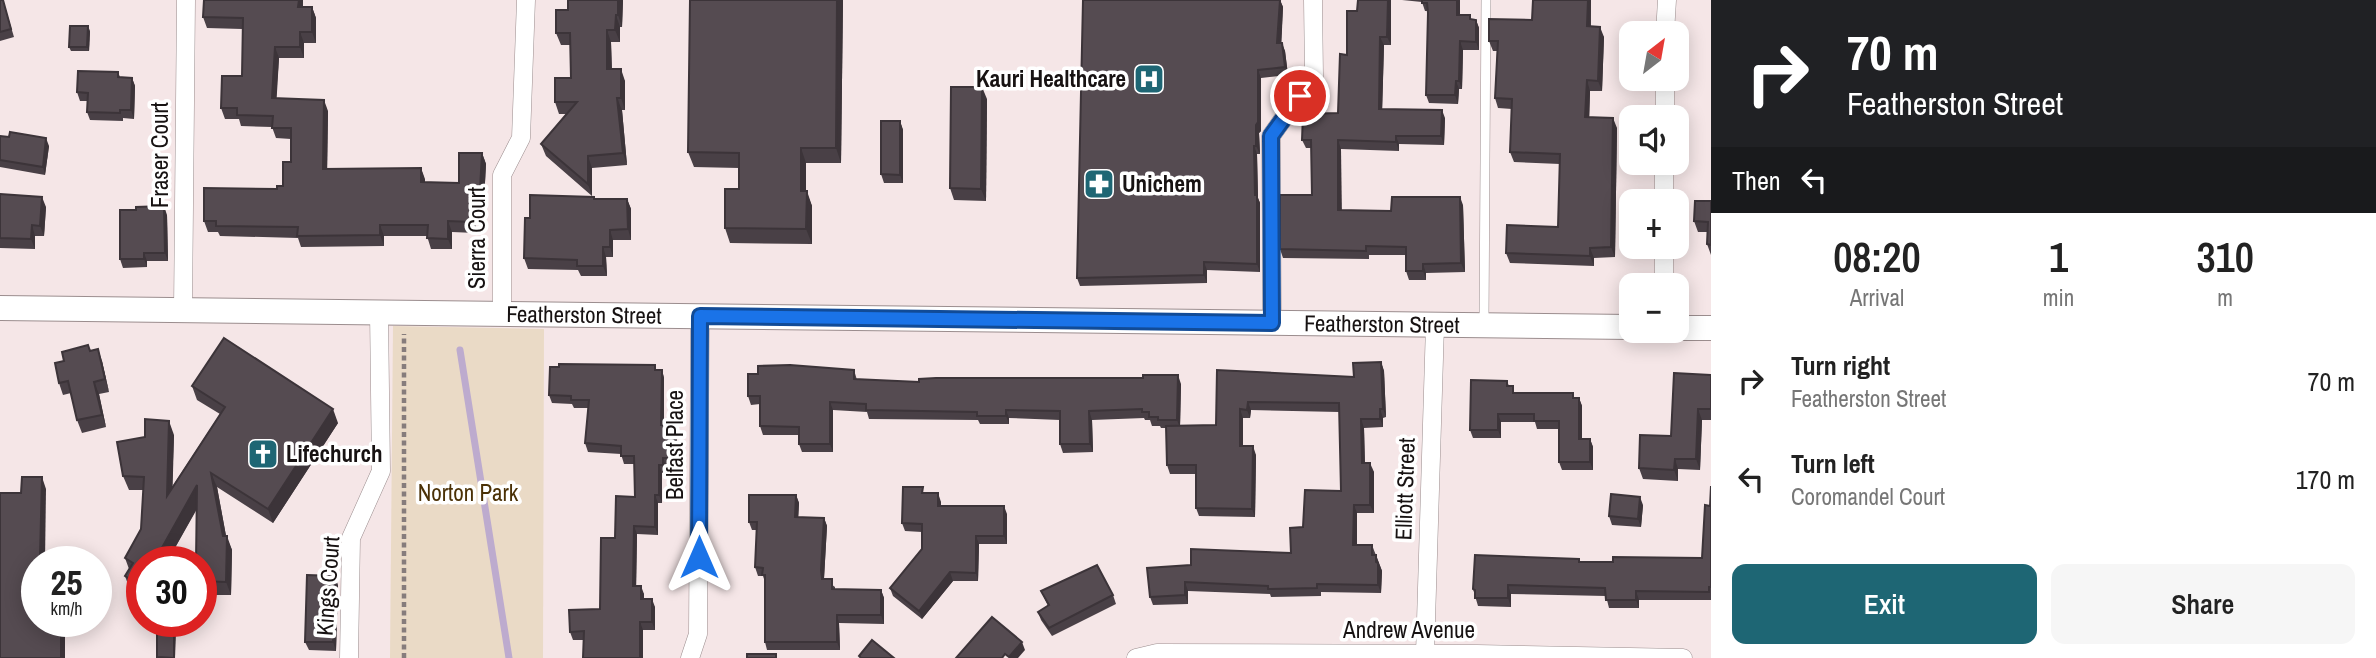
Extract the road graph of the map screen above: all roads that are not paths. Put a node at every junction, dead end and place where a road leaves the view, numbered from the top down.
1 (186, 0) edge
2 (526, 0) edge
3 (1313, 0) edge
4 (1486, 0) edge
5 (1667, 0) edge
6 (1666, 21) edge
7 (0, 308) edge
8 (183, 310) junction
9 (379, 312) junction
10 (502, 313) junction
11 (700, 316) junction
12 (1272, 323) junction
13 (1435, 326) junction
14 (1484, 326) junction
15 (1619, 327) edge
16 (1689, 328) edge
17 (1711, 328) edge
18 (1425, 654) junction
19 (349, 658) edge
20 (690, 658) edge
21 (1136, 658) edge
22 (1683, 658) edge

1 - 8 street, Fraser Court
2 - 10 street, Sierra Court
3 - 12 street
4 - 14 lane
5 - 6 street
7 - 8 main road, Featherston Street
8 - 9 main road, Featherston Street
9 - 10 main road, Featherston Street
9 - 19 street, Kings Court
10 - 11 main road, Featherston Street
11 - 12 main road, Featherston Street
11 - 20 street, Belfast Place
12 - 13 main road, Featherston Street
13 - 14 main road, Featherston Street
13 - 18 street, Elliott Street
14 - 15 main road, Featherston Street
16 - 17 main road
18 - 21 street, Andrew Avenue
18 - 22 street, Andrew Avenue

